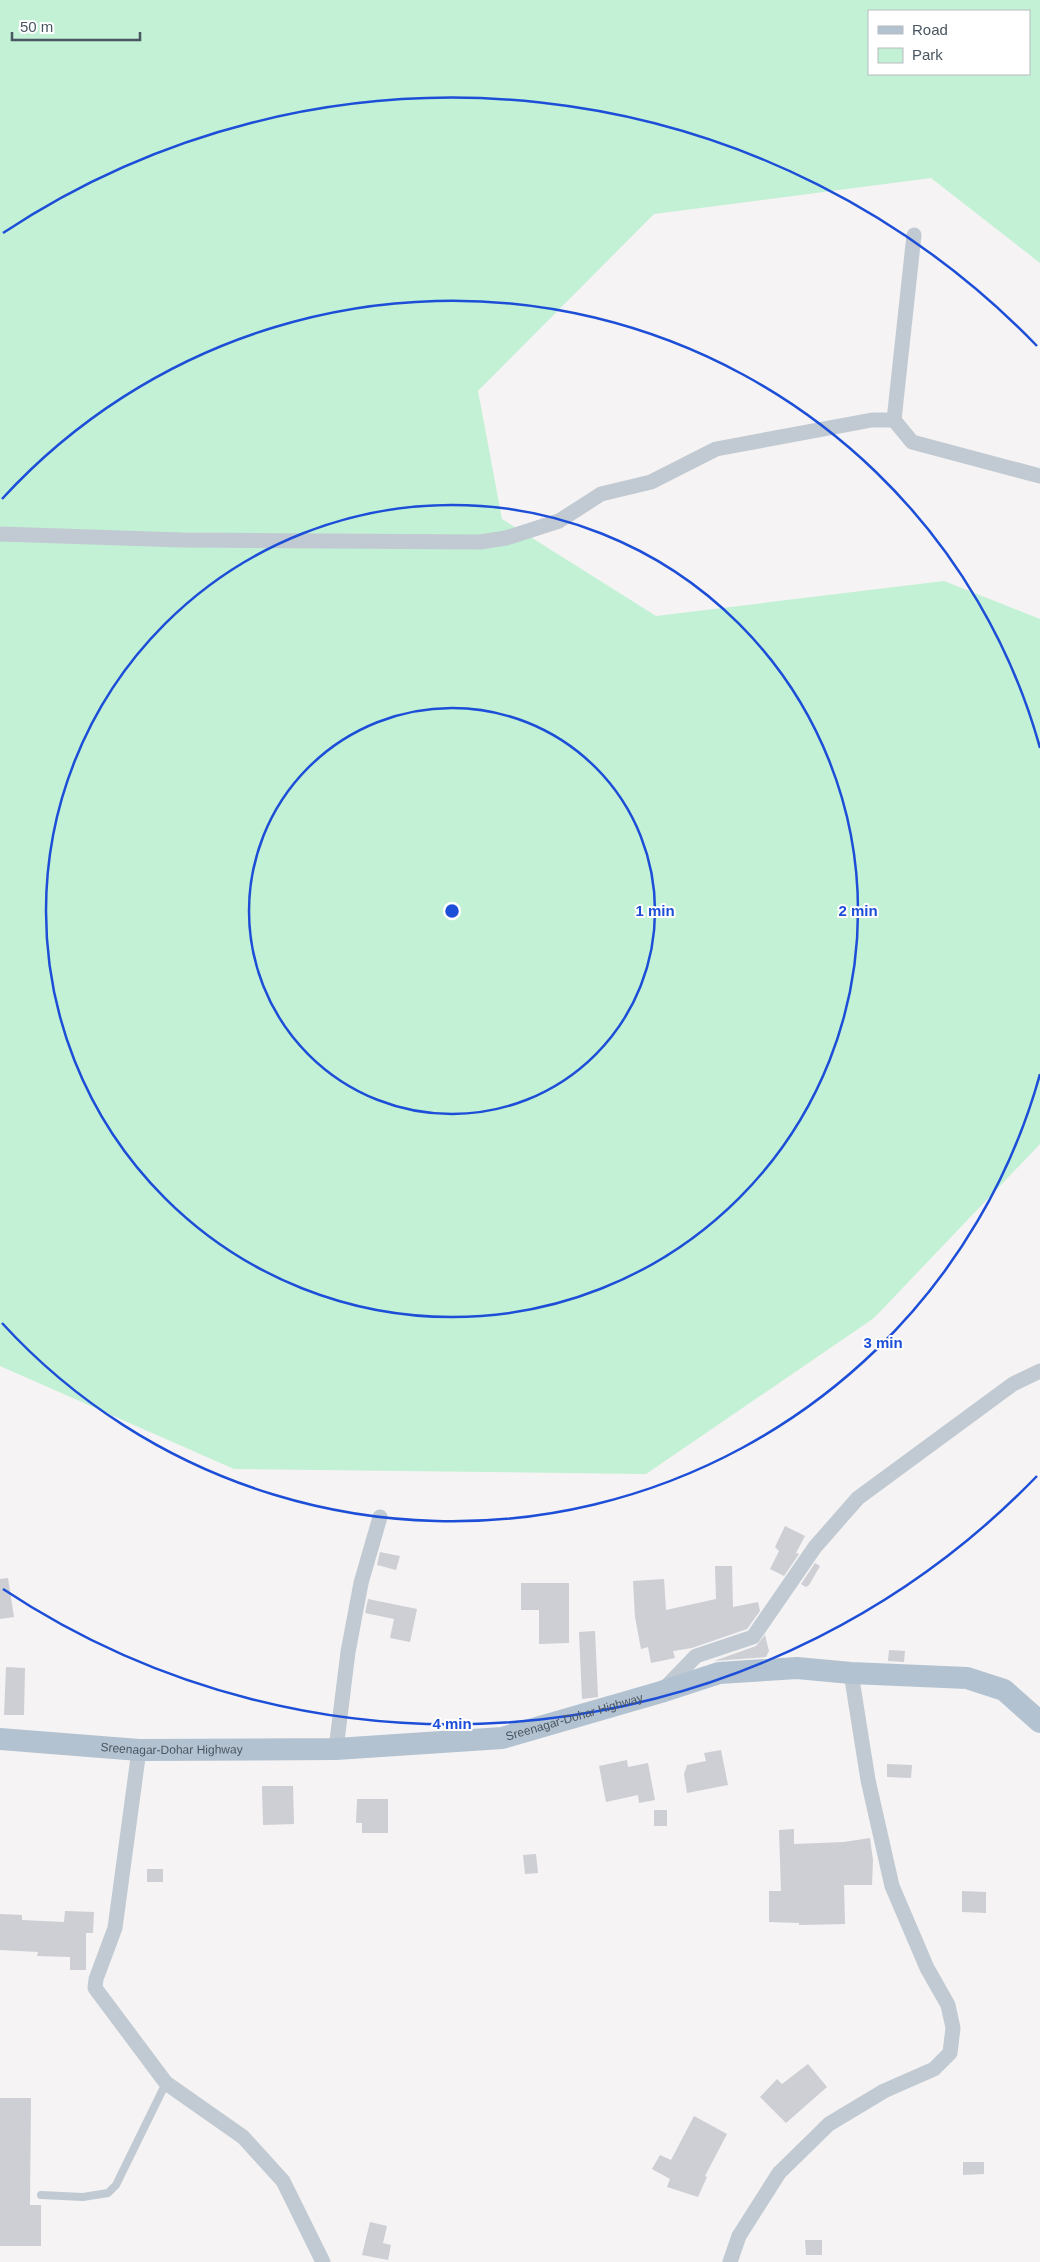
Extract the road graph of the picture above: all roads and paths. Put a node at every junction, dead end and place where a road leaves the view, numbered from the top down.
1 (914, 235) dead end
2 (894, 420) junction
3 (1040, 476) edge
4 (0, 534) edge
5 (1040, 1371) edge
6 (380, 1517) dead end
7 (852, 1673) junction
8 (661, 1692) junction
9 (1040, 1722) edge
10 (0, 1739) edge
11 (336, 1749) junction
12 (139, 1750) junction
13 (166, 2083) junction
14 (41, 2195) dead end
15 (323, 2262) edge
16 (730, 2262) edge

1 - 2 street
2 - 3 street
2 - 4 street
5 - 8 street
6 - 11 street
7 - 8 main road, Sreenagar-Dohar Highway
7 - 9 main road, Sreenagar-Dohar Highway
7 - 16 street
8 - 11 main road, Sreenagar-Dohar Highway
10 - 12 main road, Sreenagar-Dohar Highway
11 - 12 main road, Sreenagar-Dohar Highway
12 - 13 street
13 - 14 lane
13 - 15 street

